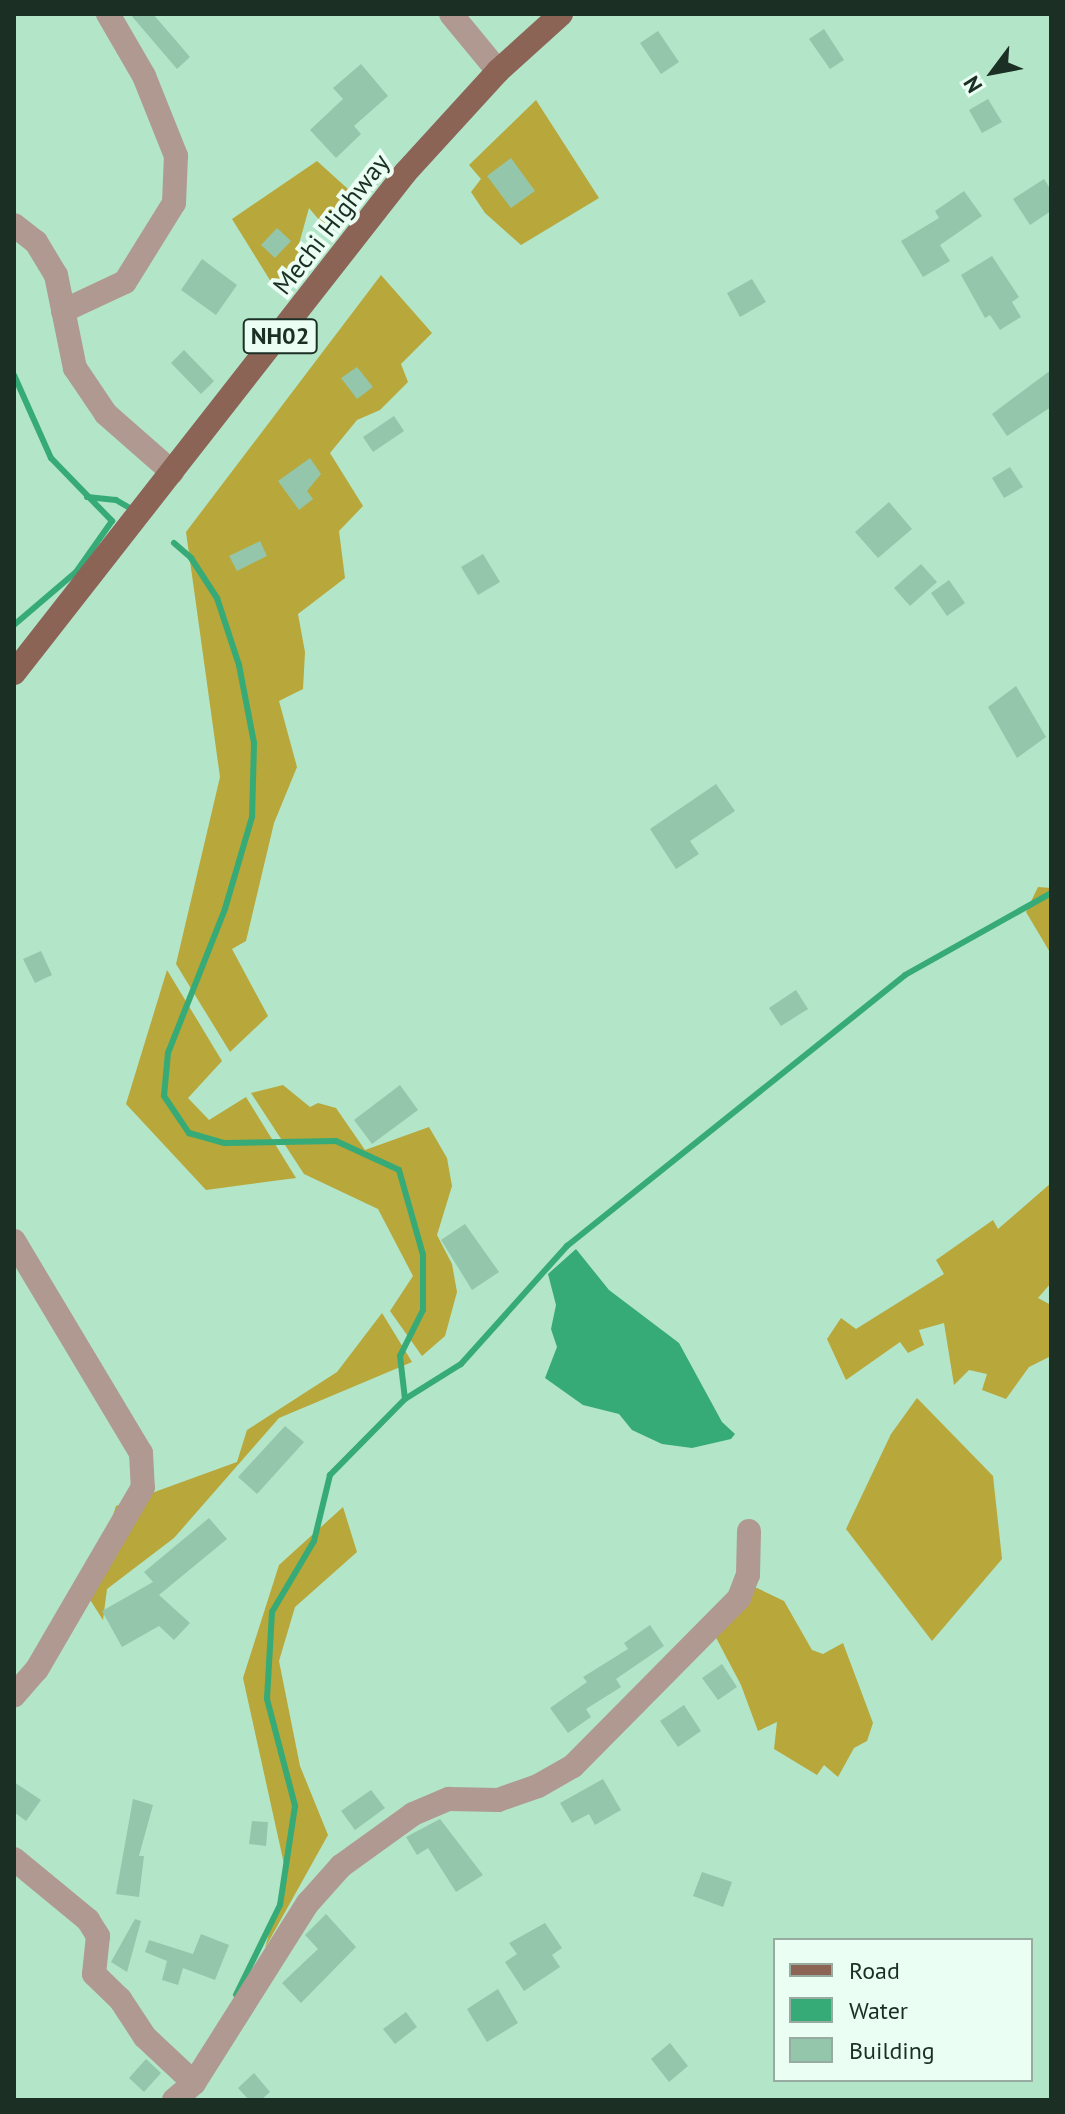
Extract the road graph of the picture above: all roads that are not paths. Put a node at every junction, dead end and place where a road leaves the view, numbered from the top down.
1 (108, 14) edge
2 (451, 14) edge
3 (561, 14) edge
4 (498, 71) junction
5 (14, 225) edge
6 (63, 311) junction
7 (172, 472) junction
8 (14, 673) edge
9 (14, 1241) edge
10 (749, 1531) dead end
11 (14, 1695) edge
12 (14, 1859) edge
13 (194, 2083) junction
14 (174, 2100) edge

1 - 6 street
2 - 4 street
3 - 4 main road, Mechi Highway / NH02
4 - 7 main road, Mechi Highway / NH02
5 - 6 street
6 - 7 street
7 - 8 main road, Mechi Highway / NH02
9 - 11 street
10 - 13 street
12 - 13 street
13 - 14 street

